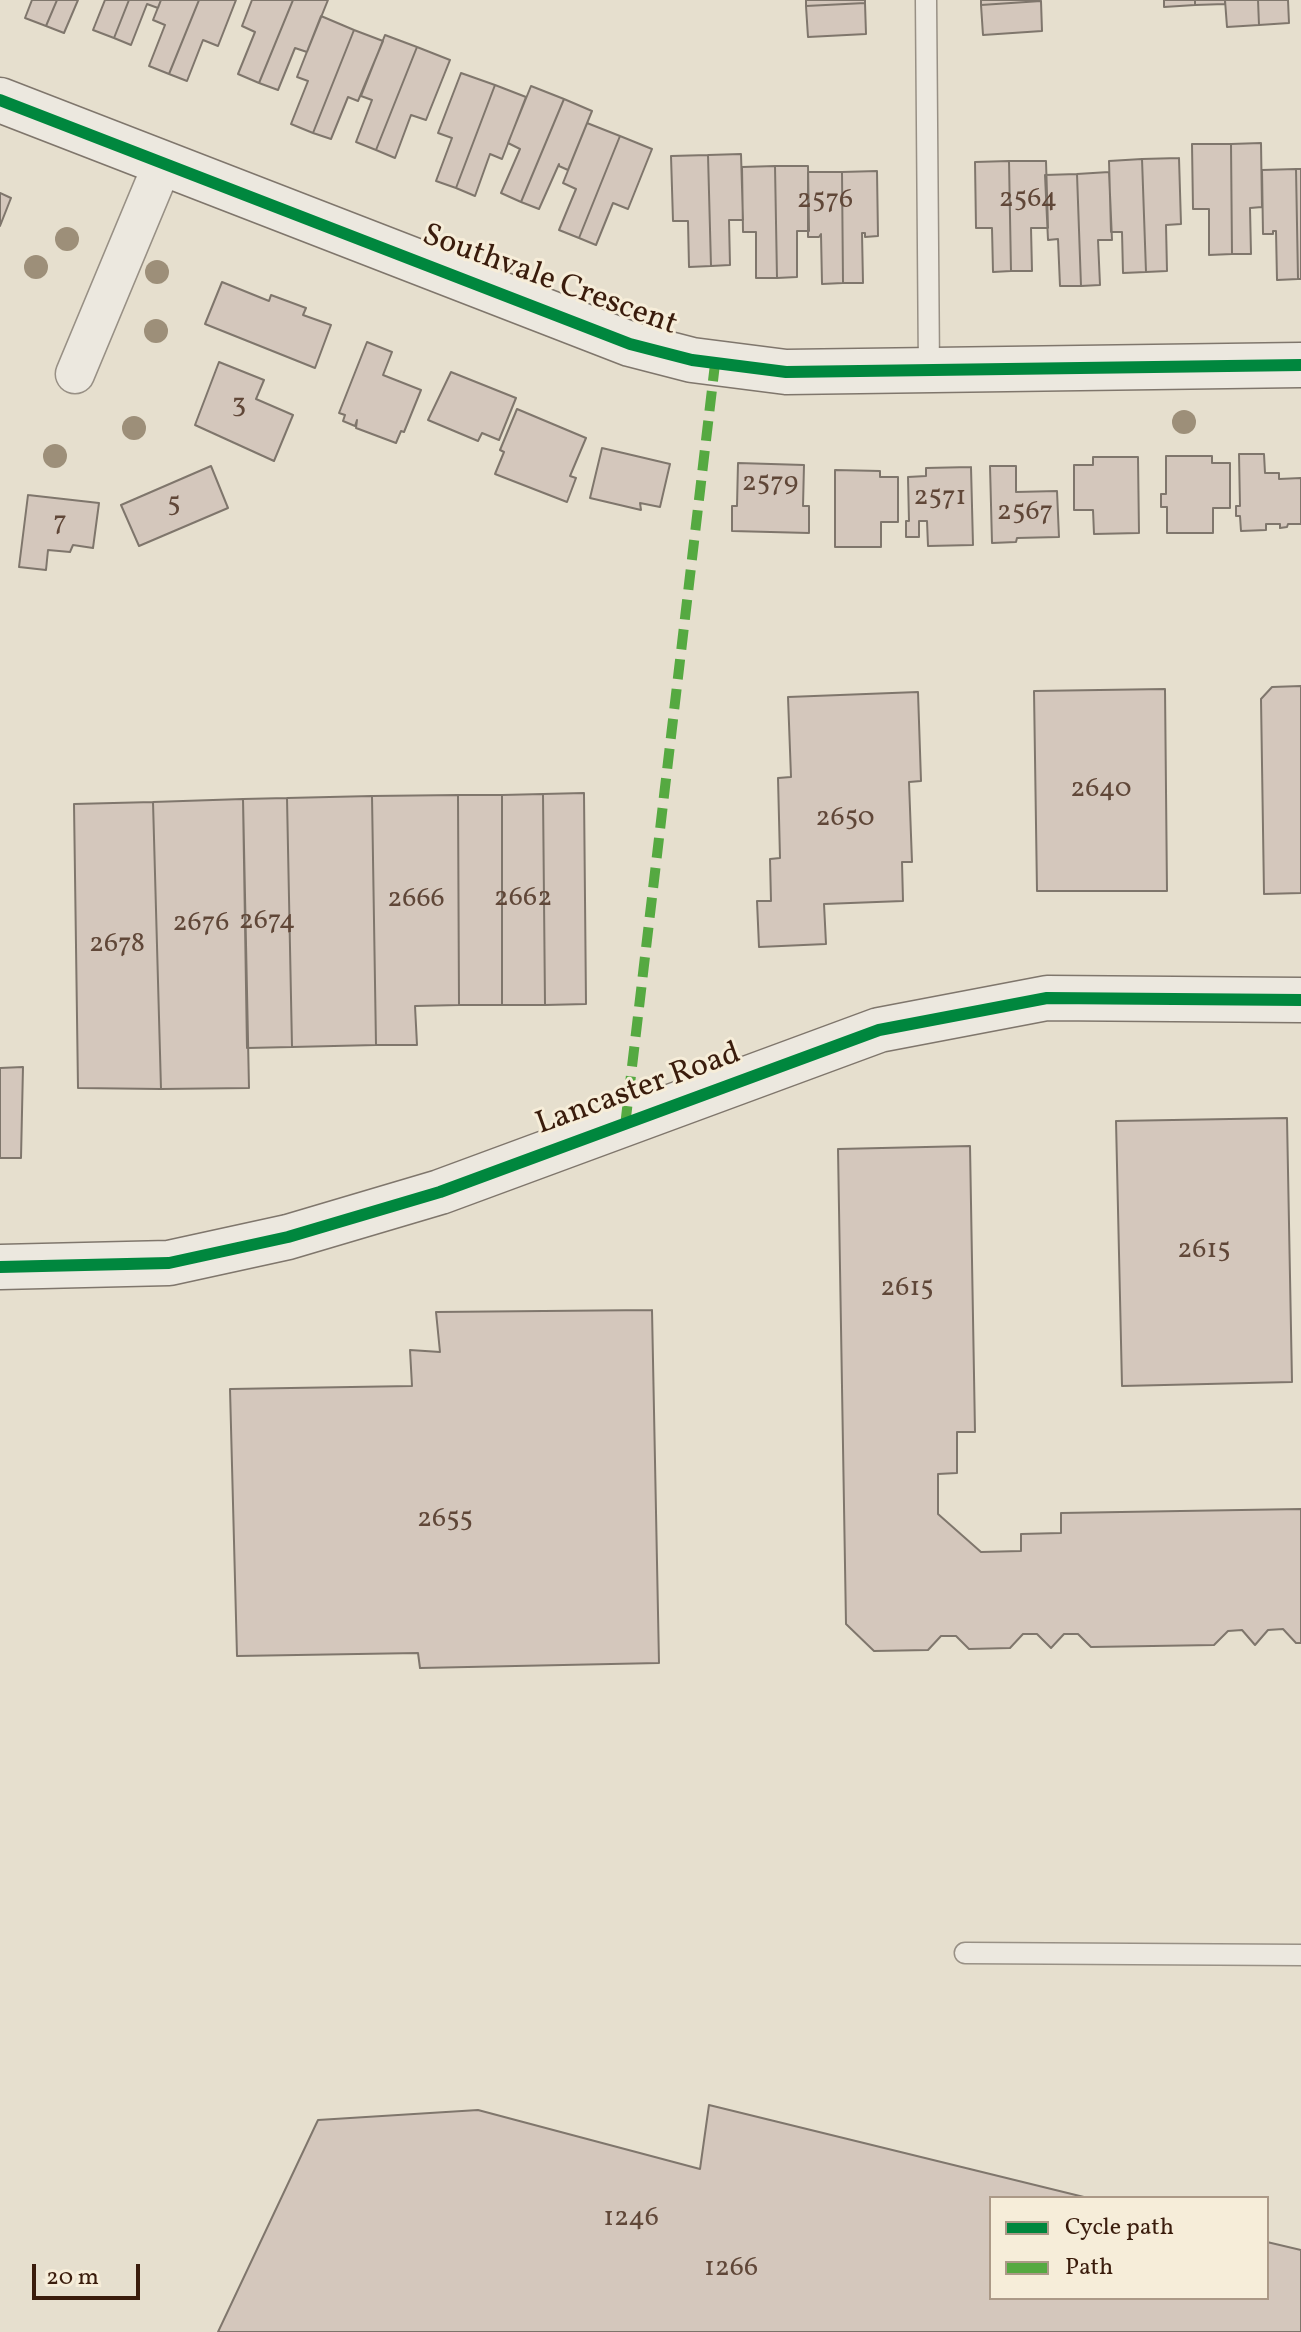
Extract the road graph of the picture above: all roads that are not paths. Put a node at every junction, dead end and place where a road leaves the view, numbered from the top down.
1 (926, 0) edge
2 (0, 100) edge
3 (163, 163) junction
4 (1301, 365) edge
5 (929, 370) junction
6 (75, 374) dead end
7 (1301, 1000) edge
8 (0, 1267) edge
9 (965, 1953) dead end
10 (1301, 1955) edge

1 - 5 lane
2 - 3 street, Southvale Crescent
3 - 5 street, Southvale Crescent
3 - 6 street
4 - 5 street, Southvale Crescent
7 - 8 street, Lancaster Road
9 - 10 lane

